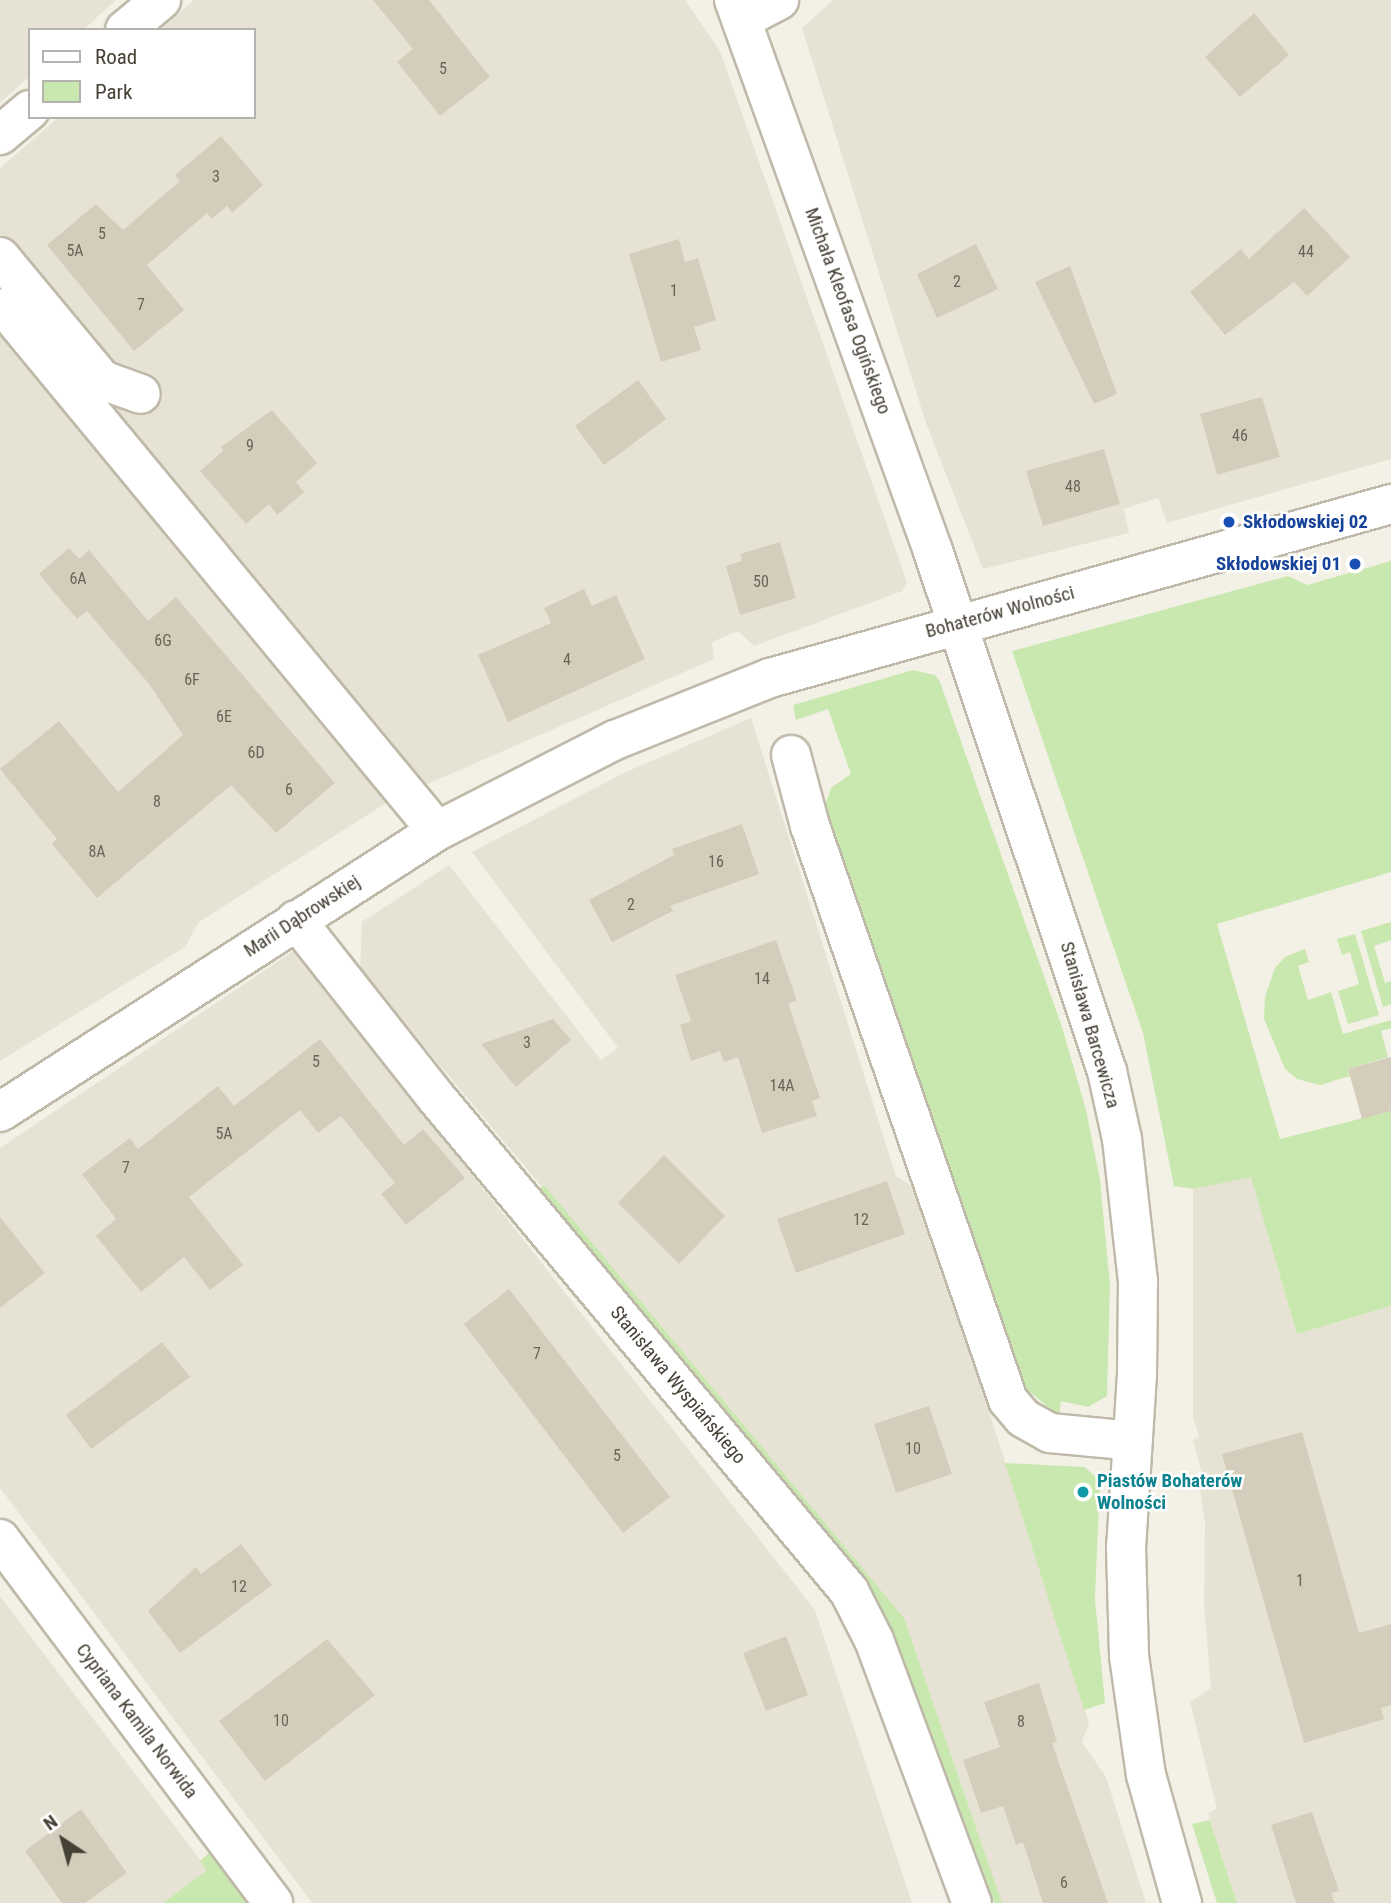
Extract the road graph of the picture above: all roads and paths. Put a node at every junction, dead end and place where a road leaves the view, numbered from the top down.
1 (161, 0) edge
2 (779, 0) edge
3 (739, 9) edge
4 (127, 28) edge
5 (28, 112) edge
6 (0, 135) edge
7 (0, 257) edge
8 (5, 308) dead end
9 (141, 394) dead end
10 (1391, 504) edge
11 (957, 624) junction
12 (615, 740) joint
13 (791, 755) dead end
14 (438, 831) junction
15 (296, 920) junction
16 (0, 1112) edge
17 (1133, 1441) junction
18 (0, 1539) edge
19 (273, 1903) edge
20 (972, 1903) edge
21 (1182, 1903) edge

1 - 4 street
2 - 3 street
3 - 11 street, Michała Kleofasa Ogińskiego
5 - 6 street
7 - 9 street
8 - 14 street
10 - 11 street, Bohaterów Wolności
11 - 12 street, Bohaterów Wolności
11 - 17 street, Stanisława Barcewicza
12 - 14 street, Marii Dąbrowskiej
13 - 17 street
14 - 15 street, Marii Dąbrowskiej
15 - 16 street, Marii Dąbrowskiej
15 - 20 street, Stanisława Wyspiańskiego
17 - 21 street, Stanisława Barcewicza
18 - 19 street, Cypriana Kamila Norwida

